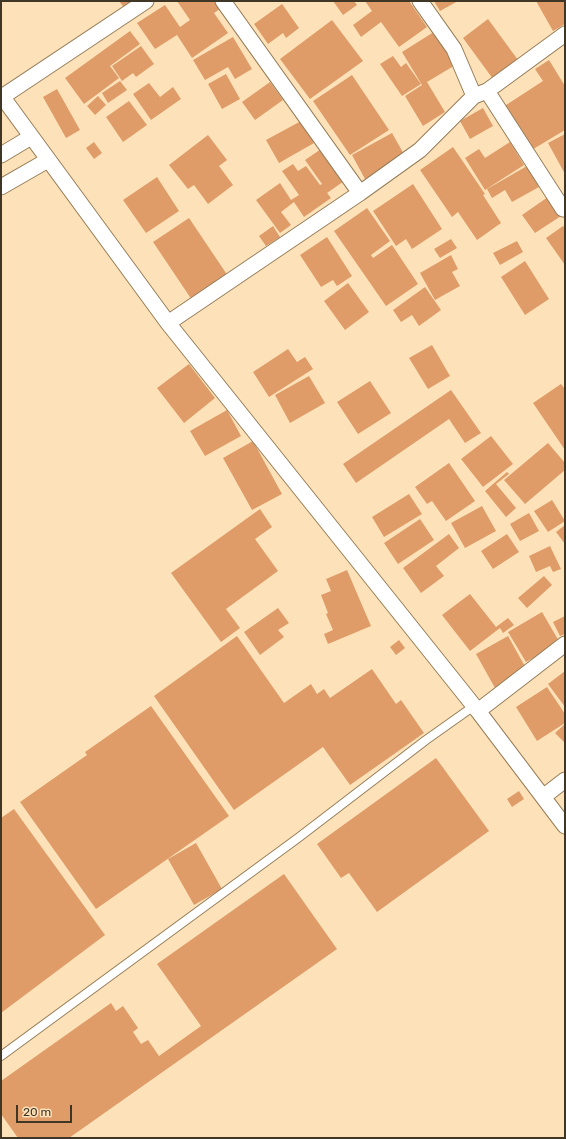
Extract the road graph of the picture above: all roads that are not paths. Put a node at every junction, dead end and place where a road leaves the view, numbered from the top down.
1 (146, 1) edge
2 (223, 1) edge
3 (420, 1) edge
4 (565, 34) edge
5 (480, 94) junction
6 (2, 96) edge
7 (30, 137) junction
8 (1, 155) edge
9 (48, 160) junction
10 (1, 187) edge
11 (360, 193) junction
12 (563, 209) dead end
13 (168, 323) junction
14 (565, 644) edge
15 (476, 708) junction
16 (565, 780) edge
17 (543, 797) junction
18 (565, 826) edge
19 (1, 1056) edge

1 - 6 street
2 - 11 street
3 - 5 street
4 - 5 street
5 - 11 street
5 - 12 street
6 - 7 street
7 - 8 street
7 - 9 street
9 - 10 street
9 - 13 street
11 - 13 street
13 - 15 street
14 - 15 street
15 - 17 street
15 - 19 lane
16 - 17 street
17 - 18 street

